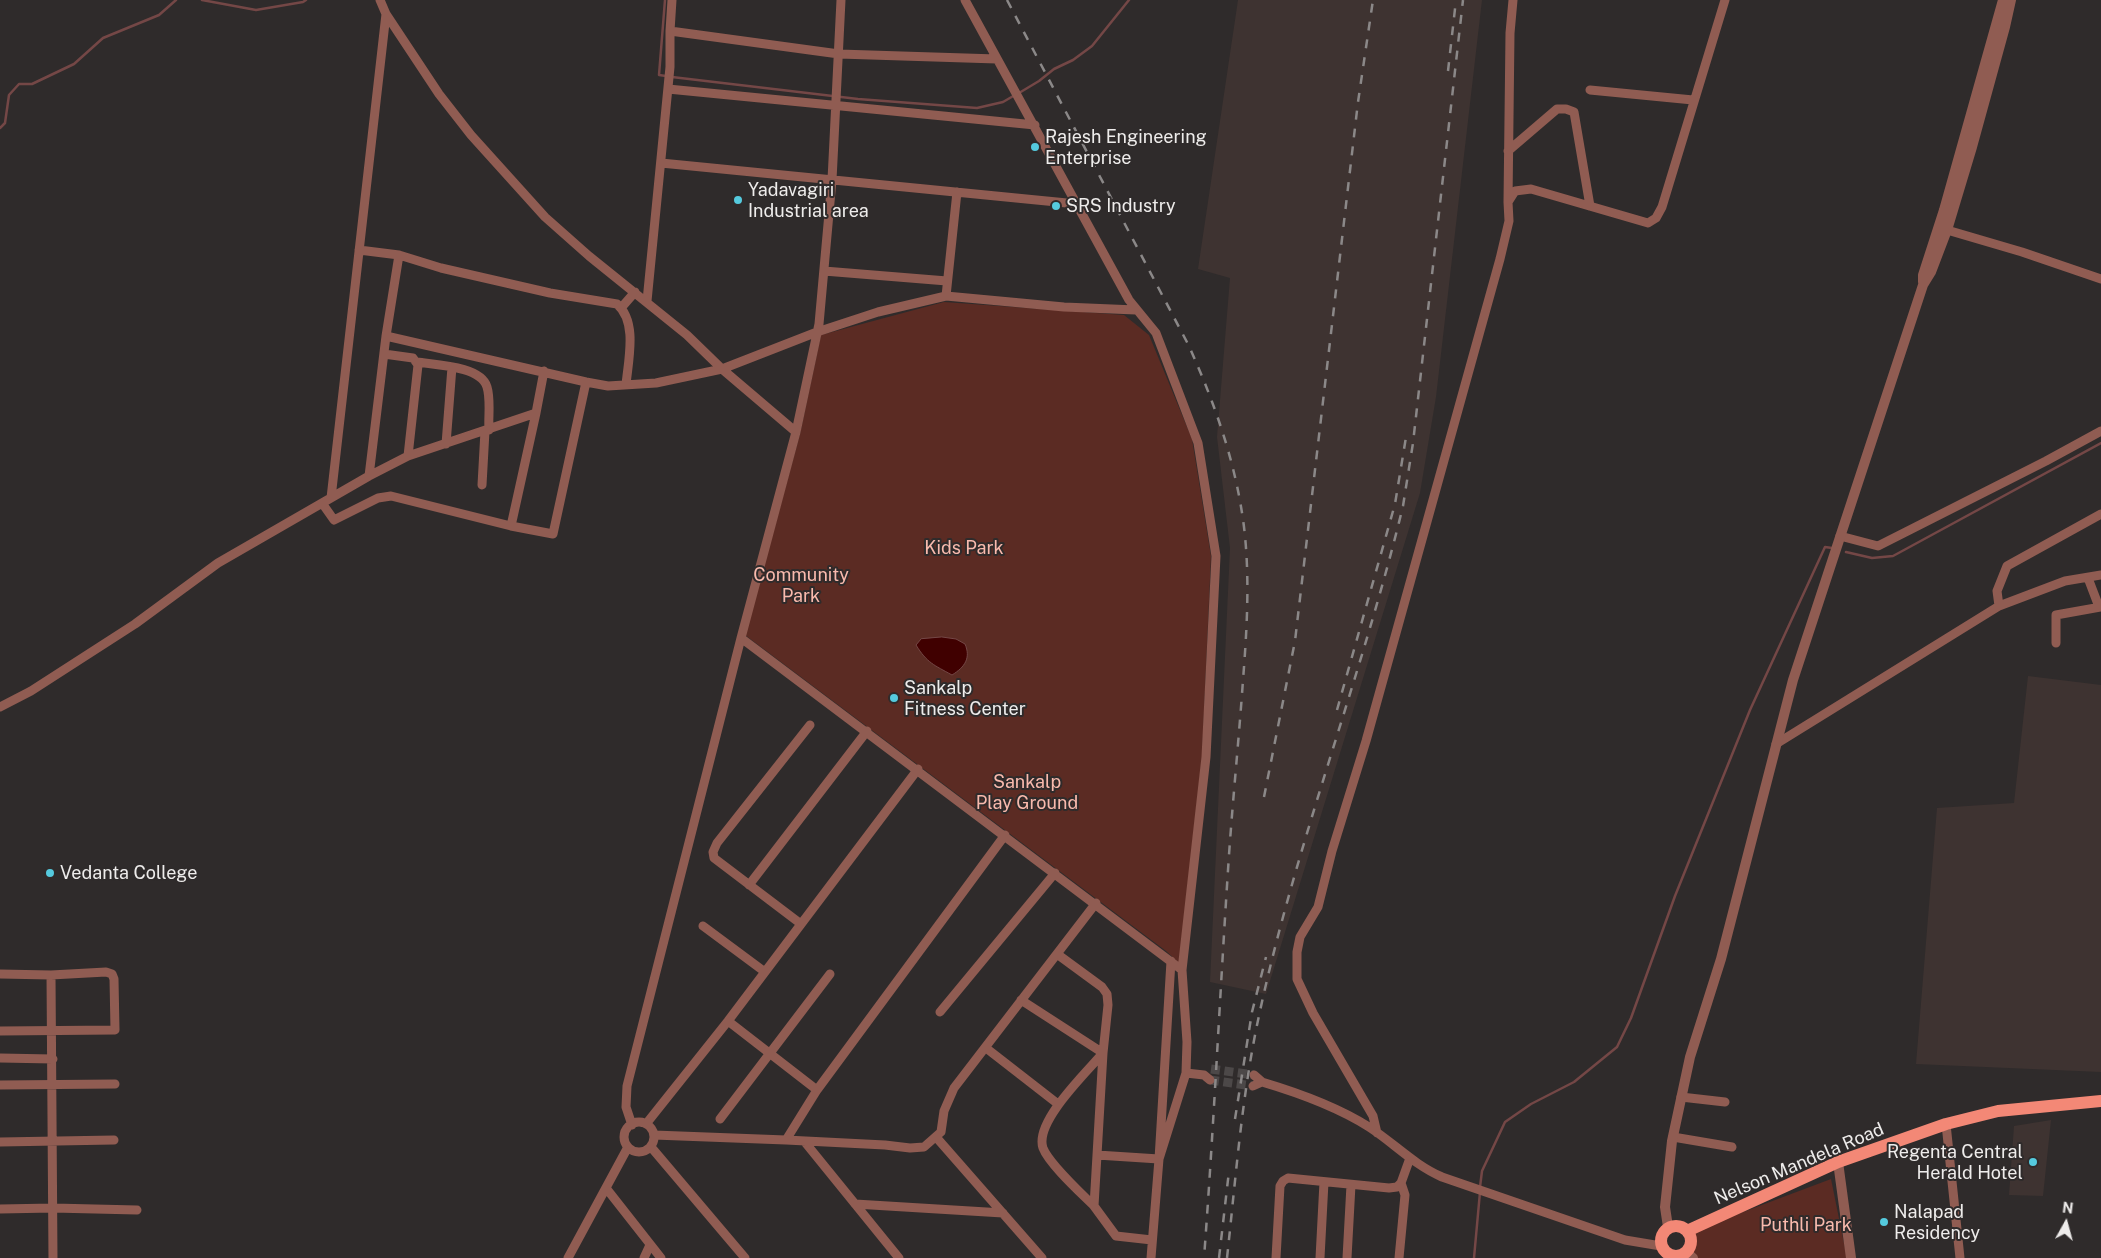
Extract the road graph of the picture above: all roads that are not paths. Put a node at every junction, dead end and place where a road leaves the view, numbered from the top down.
1 (380, 0) edge
2 (672, 0) edge
3 (841, 0) edge
4 (965, 0) edge
5 (1513, 0) edge
6 (1725, 0) edge
7 (2003, 0) edge
8 (2011, 0) edge
9 (386, 14) junction
10 (670, 31) junction
11 (839, 54) junction
12 (997, 59) junction
13 (668, 87) junction
14 (1590, 90) dead end
15 (1693, 100) junction
16 (836, 105) junction
17 (1035, 126) junction
18 (1508, 151) junction
19 (661, 163) junction
20 (832, 180) junction
21 (957, 192) junction
22 (1508, 202) junction
23 (1077, 204) junction
24 (1590, 206) junction
25 (1947, 230) junction
26 (359, 250) junction
27 (399, 255) junction
28 (824, 271) junction
29 (2101, 280) edge
30 (946, 281) junction
31 (1923, 285) junction
32 (635, 292) junction
33 (946, 296) junction
34 (646, 301) junction
35 (621, 308) junction
36 (1136, 310) junction
37 (817, 332) junction
38 (386, 336) junction
39 (384, 354) junction
40 (417, 362) junction
41 (452, 367) junction
42 (722, 370) junction
43 (544, 371) junction
44 (586, 382) junction
45 (626, 385) junction
46 (536, 413) junction
47 (487, 430) junction
48 (2101, 431) edge
49 (796, 432) junction
50 (446, 444) junction
51 (408, 456) junction
52 (369, 476) junction
53 (482, 485) dead end
54 (327, 501) junction
55 (2101, 514) edge
56 (511, 526) junction
57 (1840, 536) junction
58 (2101, 574) edge
59 (2088, 578) junction
60 (1999, 606) junction
61 (2100, 607) edge
62 (741, 638) junction
63 (2056, 642) dead end
64 (0, 707) edge
65 (810, 725) dead end
66 (867, 732) junction
67 (1776, 744) junction
68 (918, 769) junction
69 (1005, 835) junction
70 (1055, 873) junction
71 (749, 885) junction
72 (1096, 903) junction
73 (801, 924) junction
74 (703, 926) dead end
75 (1057, 954) junction
76 (1171, 961) junction
77 (1182, 970) junction
78 (765, 972) junction
79 (0, 974) edge
80 (830, 974) dead end
81 (51, 975) junction
82 (1021, 1000) junction
83 (940, 1012) dead end
84 (728, 1021) junction
85 (53, 1030) junction
86 (0, 1031) edge
87 (986, 1048) junction
88 (770, 1052) junction
89 (1103, 1053) junction
90 (0, 1058) edge
91 (53, 1059) junction
92 (1186, 1073) junction
93 (1208, 1075) tunnel mouth
94 (1254, 1075) tunnel mouth
95 (1262, 1082) junction
96 (53, 1084) junction
97 (115, 1084) dead end
98 (0, 1085) edge
99 (1253, 1086) tunnel mouth
100 (817, 1090) junction
101 (1681, 1097) junction
102 (2101, 1101) edge
103 (1725, 1102) dead end
104 (1058, 1104) junction
105 (720, 1119) dead end
106 (646, 1124) junction
107 (1946, 1124) junction
108 (632, 1125) junction
109 (1377, 1133) junction
110 (654, 1135) junction
111 (936, 1137) junction
112 (1673, 1137) junction
113 (114, 1140) dead end
114 (786, 1140) junction
115 (53, 1141) junction
116 (804, 1141) junction
117 (0, 1142) edge
118 (628, 1147) junction
119 (651, 1147) junction
120 (1732, 1147) dead end
121 (1097, 1155) junction
122 (1410, 1158) junction
123 (1160, 1159) junction
124 (1838, 1162) junction
125 (1324, 1182) junction
126 (1401, 1183) junction
127 (1351, 1185) junction
128 (606, 1188) junction
129 (855, 1204) junction
130 (1094, 1206) junction
131 (0, 1208) edge
132 (53, 1208) junction
133 (137, 1210) dead end
134 (1003, 1213) junction
135 (1668, 1227) junction
136 (1687, 1231) junction
137 (1152, 1240) junction
138 (650, 1246) junction
139 (1663, 1252) edge
140 (1690, 1255) edge
141 (53, 1258) edge
142 (568, 1258) edge
143 (644, 1258) edge
144 (661, 1258) edge
145 (745, 1258) edge
146 (899, 1258) edge
147 (1042, 1258) edge
148 (1151, 1258) edge
149 (1276, 1258) edge
150 (1320, 1258) edge
151 (1347, 1258) edge
152 (1399, 1258) edge
153 (1851, 1258) edge
154 (1960, 1258) edge

1 - 9 street
2 - 10 street
3 - 11 street
4 - 12 street
5 - 18 street
6 - 15 street
7 - 31 street
8 - 25 street
9 - 26 street
9 - 32 street
10 - 11 street
10 - 13 street
11 - 12 street
11 - 16 street
12 - 17 street
13 - 16 street
13 - 19 street
14 - 15 street
15 - 24 street
16 - 17 street
16 - 20 street
17 - 23 street
18 - 22 street
18 - 24 street
19 - 20 street
19 - 34 street
20 - 21 street
20 - 28 street
21 - 23 street
21 - 30 street
22 - 24 street
22 - 109 street
23 - 36 street
25 - 29 street
25 - 31 street
26 - 27 street
26 - 54 street
27 - 35 street
27 - 38 street
28 - 30 street
28 - 37 street
30 - 33 street
31 - 57 street
32 - 34 street
32 - 35 street
33 - 36 street
33 - 37 street
34 - 42 street
35 - 45 street
36 - 77 street
37 - 42 street
37 - 49 street
38 - 39 street
38 - 43 street
39 - 40 street
39 - 52 street
40 - 41 street
40 - 51 street
41 - 47 street
41 - 50 street
42 - 45 street
42 - 49 street
43 - 44 street
43 - 46 street
44 - 45 street
44 - 56 street
46 - 47 street
46 - 56 street
47 - 50 street
47 - 53 street
48 - 57 street
49 - 62 street
50 - 51 street
51 - 52 street
52 - 54 street
54 - 56 street
54 - 64 street
55 - 60 street
57 - 67 street
58 - 59 street
59 - 60 street
59 - 61 street
60 - 67 street
61 - 63 street
62 - 66 street
62 - 108 street
65 - 71 street
66 - 68 street
66 - 71 street
67 - 101 street
68 - 69 street
68 - 73 street
69 - 70 street
69 - 100 street
70 - 72 street
70 - 83 street
71 - 73 street
72 - 75 street
72 - 76 street
73 - 78 street
74 - 78 street
75 - 82 street
75 - 89 street
76 - 77 street
76 - 123 street
77 - 92 street
78 - 84 street
79 - 81 street
80 - 88 street
81 - 85 street
81 - 85 street
82 - 87 street
82 - 89 street
84 - 88 street
84 - 106 street
85 - 86 street
85 - 91 street
87 - 104 street
87 - 111 street
88 - 100 street
88 - 105 street
89 - 104 street
89 - 121 street
90 - 91 street
91 - 96 street
92 - 93 street
92 - 123 street
94 - 95 street
95 - 99 street
95 - 109 street
96 - 97 street
96 - 98 street
96 - 115 street
100 - 114 street
101 - 103 street
101 - 112 street
102 - 107 main road, Nelson Mandela Road
104 - 130 street
106 - 108 street
106 - 110 street
107 - 124 main road, Nelson Mandela Road
107 - 154 street
108 - 118 street
109 - 122 street
110 - 114 street
110 - 119 street
111 - 116 street
111 - 134 street
112 - 120 street
112 - 135 street
113 - 115 street
114 - 116 street
115 - 117 street
115 - 132 street
116 - 129 street
118 - 119 street
118 - 128 street
119 - 145 street
121 - 123 street
121 - 130 street
122 - 126 street
122 - 139 street
123 - 137 street
124 - 136 main road, Nelson Mandela Road
124 - 153 street
125 - 127 street
125 - 149 street
125 - 150 street
126 - 127 street
126 - 152 street
127 - 151 street
128 - 138 street
128 - 142 street
129 - 134 street
129 - 146 street
130 - 137 street
131 - 132 street
132 - 133 street
132 - 141 street
134 - 147 street
135 - 136 main road
135 - 139 main road
136 - 140 main road
137 - 148 street
138 - 143 street
138 - 144 street
139 - 140 main road

